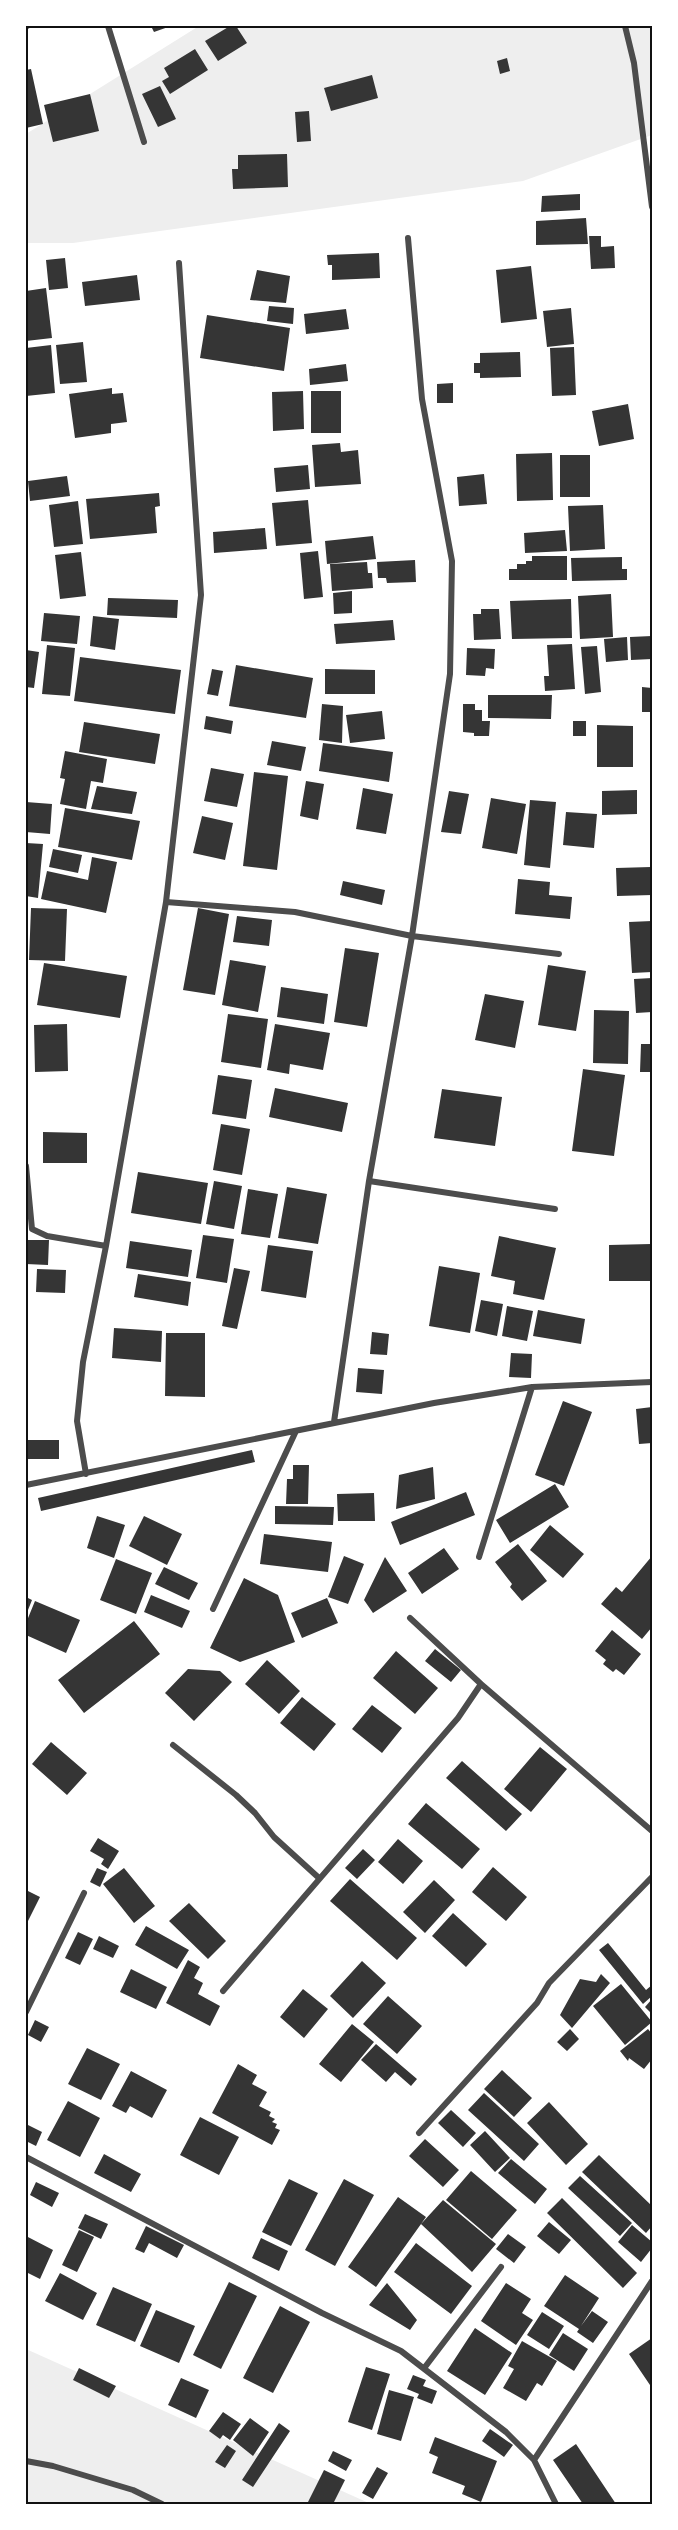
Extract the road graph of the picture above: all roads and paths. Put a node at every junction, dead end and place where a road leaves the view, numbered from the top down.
1 (108, 26) edge
2 (625, 26) edge
3 (144, 141) dead end
4 (652, 207) edge
5 (408, 238) dead end
6 (179, 263) dead end
7 (166, 902) junction
8 (412, 936) junction
9 (559, 954) dead end
10 (26, 1166) edge
11 (369, 1181) junction
12 (555, 1209) dead end
13 (106, 1246) junction
14 (652, 1382) edge
15 (532, 1387) junction
16 (334, 1422) junction
17 (296, 1431) junction
18 (86, 1474) junction
19 (26, 1485) edge
20 (479, 1557) dead end
21 (213, 1609) dead end
22 (410, 1618) dead end
23 (481, 1684) junction
24 (173, 1745) dead end
25 (652, 1831) edge
26 (652, 1877) edge
27 (319, 1878) junction
28 (84, 1893) dead end
29 (224, 1991) dead end
30 (26, 2012) edge
31 (419, 2133) dead end
32 (26, 2157) edge
33 (501, 2267) dead end
34 (652, 2281) edge
35 (425, 2367) junction
36 (534, 2460) junction
37 (26, 2461) edge
38 (162, 2505) edge
39 (556, 2505) edge

1 - 3 street
2 - 4 street
5 - 8 street
6 - 7 street
7 - 8 street
7 - 13 street
8 - 9 street
8 - 11 street
10 - 13 street
11 - 12 street
11 - 16 street
13 - 18 street
14 - 15 street
15 - 16 street
15 - 20 street
16 - 17 street
17 - 18 street
17 - 21 street
18 - 19 street
22 - 23 street
23 - 25 street
23 - 27 street
24 - 27 street
26 - 31 street
27 - 29 street
28 - 30 street
32 - 35 street
33 - 35 street
34 - 36 street
35 - 36 street
36 - 39 street
37 - 38 street

